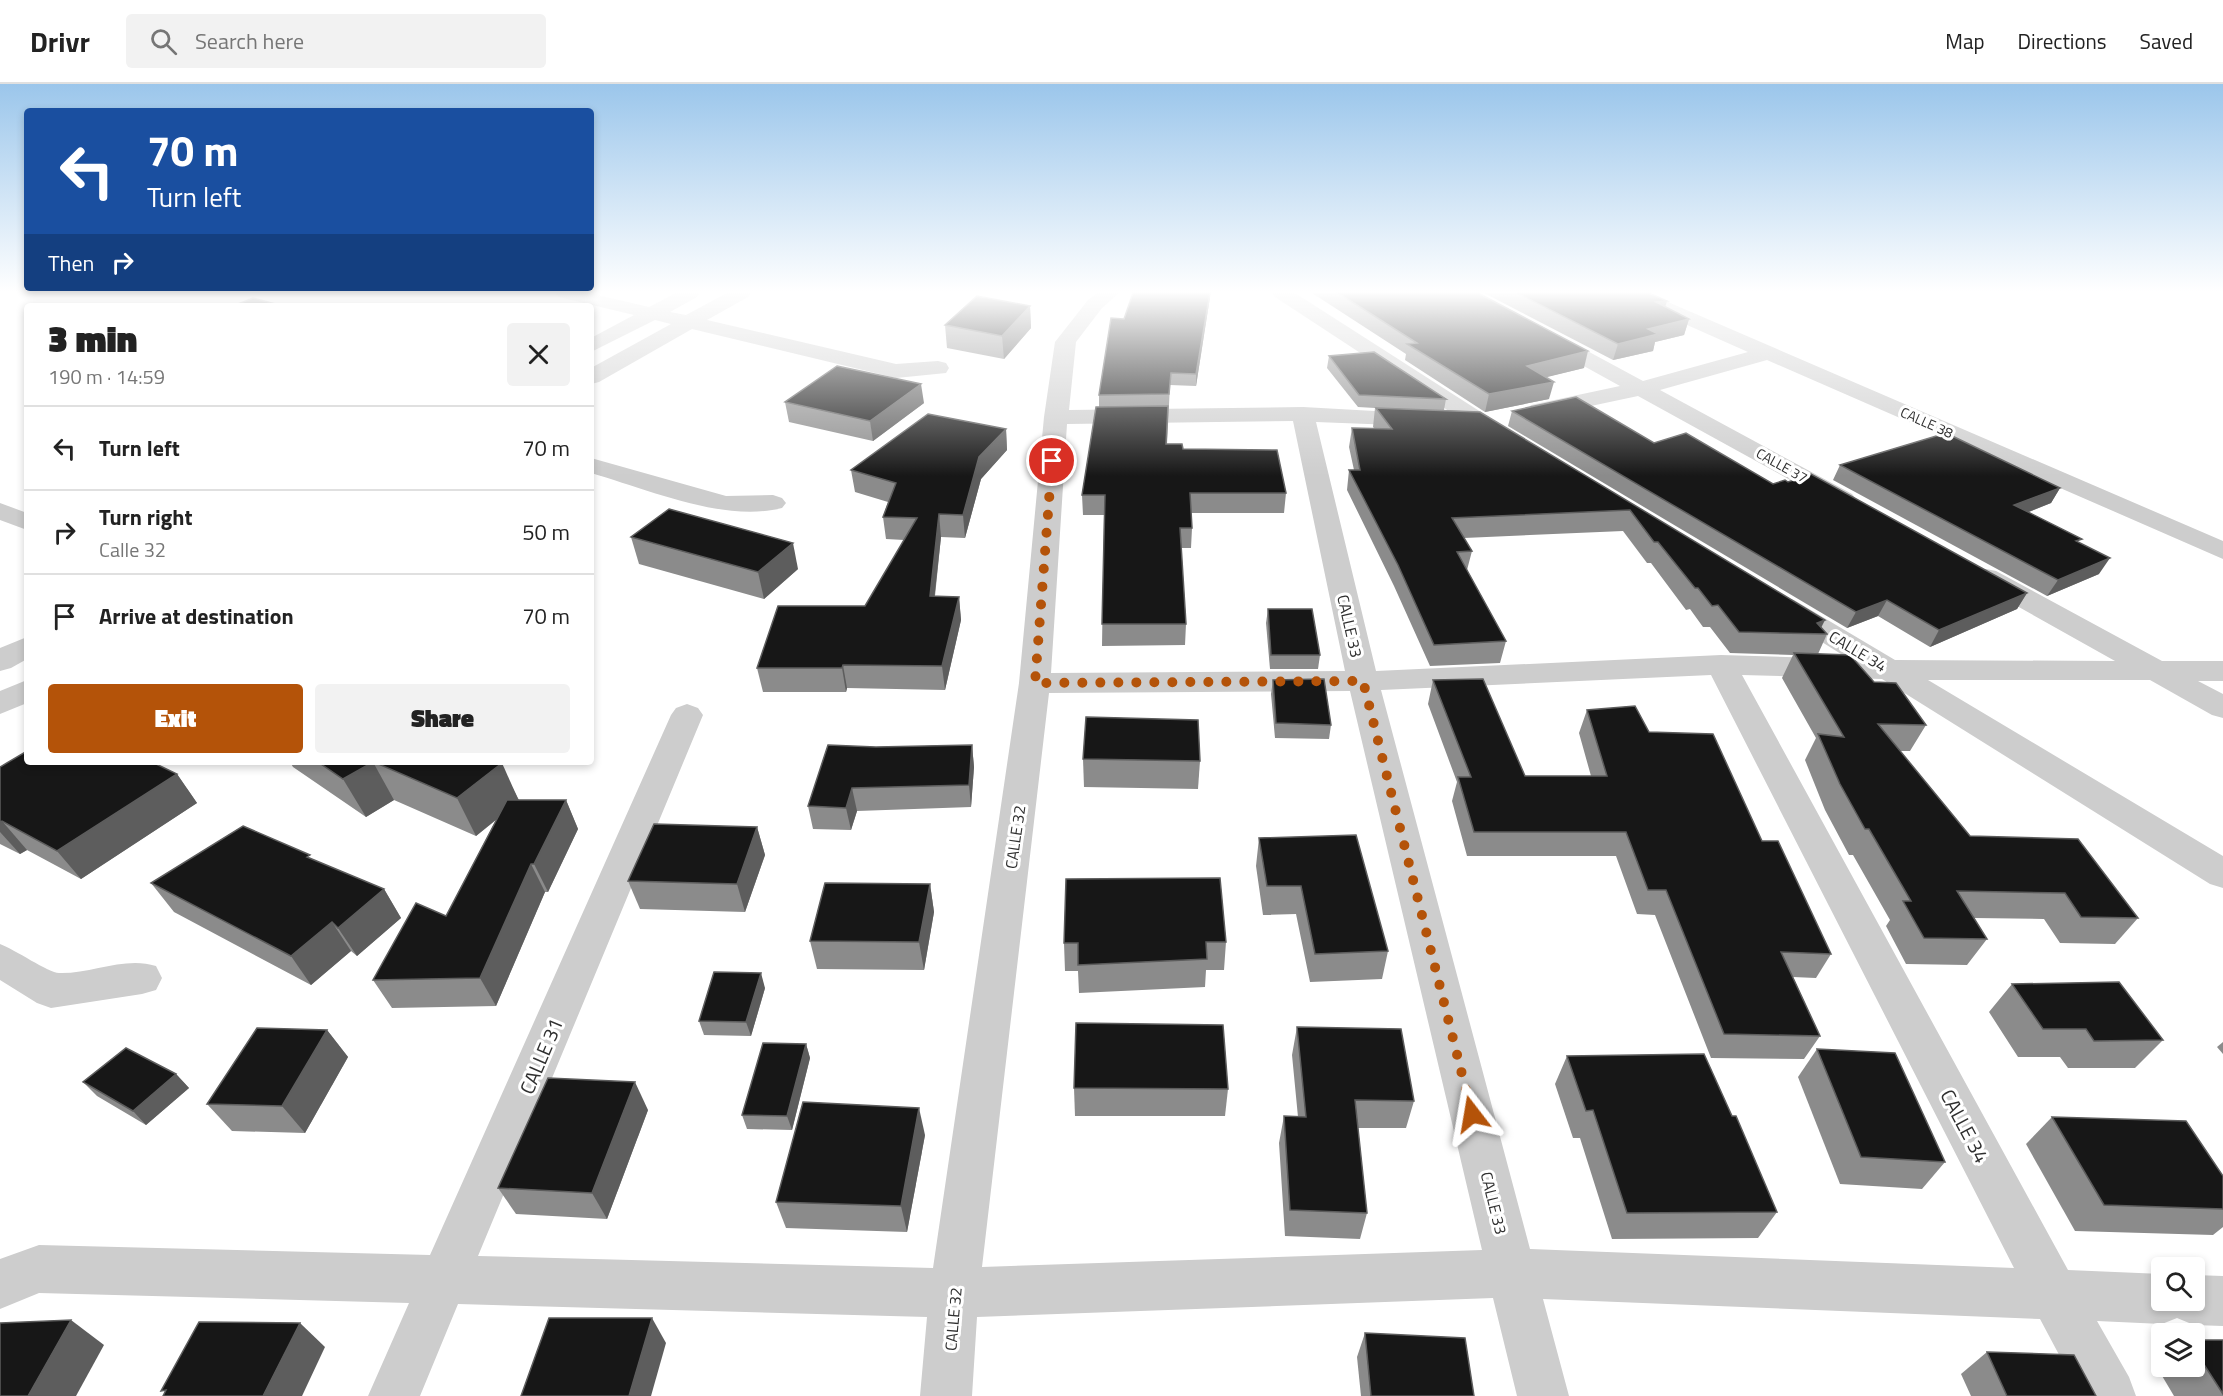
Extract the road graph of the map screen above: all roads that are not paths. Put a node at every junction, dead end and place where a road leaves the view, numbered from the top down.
1 (632, 354) edge
2 (827, 354) edge
3 (1064, 354) edge
4 (1376, 354) edge
5 (1580, 354) edge
6 (1764, 354) edge
7 (1771, 354) edge
8 (938, 368) dead end
9 (594, 375) edge
10 (1643, 388) junction
11 (1303, 414) junction
12 (1056, 417) junction
13 (1481, 422) junction
14 (1522, 447) edge
15 (594, 466) edge
16 (774, 503) dead end
17 (1862, 509) edge
18 (0, 511) edge
19 (24, 521) edge
20 (2223, 551) edge
21 (1967, 567) edge
22 (1757, 590) edge
23 (24, 648) edge
24 (0, 661) edge
25 (1721, 665) junction
26 (1890, 670) junction
27 (2155, 670) junction
28 (2223, 671) edge
29 (1363, 681) junction
30 (1035, 683) junction
31 (24, 692) edge
32 (0, 704) edge
33 (2223, 708) edge
34 (687, 716) dead end
35 (2223, 874) edge
36 (0, 960) edge
37 (142, 978) dead end
38 (1512, 1273) junction
39 (444, 1280) junction
40 (0, 1284) edge
41 (954, 1293) junction
42 (2055, 1296) junction
43 (2151, 1299) edge
44 (2205, 1300) edge
45 (2223, 1301) edge
46 (394, 1396) edge
47 (946, 1396) edge
48 (1543, 1396) edge
49 (2110, 1396) edge

1 - 9 street
2 - 8 street
3 - 12 street, CALLE 32
4 - 13 street
5 - 10 street, CALLE 37
6 - 10 street
7 - 20 street, CALLE 38
10 - 13 street
10 - 17 street, CALLE 37
11 - 12 street
11 - 13 street
11 - 29 street, CALLE 33
12 - 30 street, CALLE 32
13 - 14 street
15 - 16 street
18 - 19 street
21 - 27 street
22 - 26 street, CALLE 34
23 - 24 street
25 - 26 street
25 - 29 street
25 - 42 street, CALLE 34
26 - 27 street
26 - 35 street, CALLE 34
27 - 28 street
27 - 33 street
29 - 30 street
29 - 38 street, CALLE 33
30 - 41 street, CALLE 32
31 - 32 street
34 - 39 street, CALLE 31
36 - 37 street
38 - 41 street
38 - 42 street
38 - 48 street, CALLE 33
39 - 40 street
39 - 41 street
39 - 46 street, CALLE 31
41 - 47 street, CALLE 32
42 - 43 street
42 - 49 street, CALLE 34
44 - 45 street

